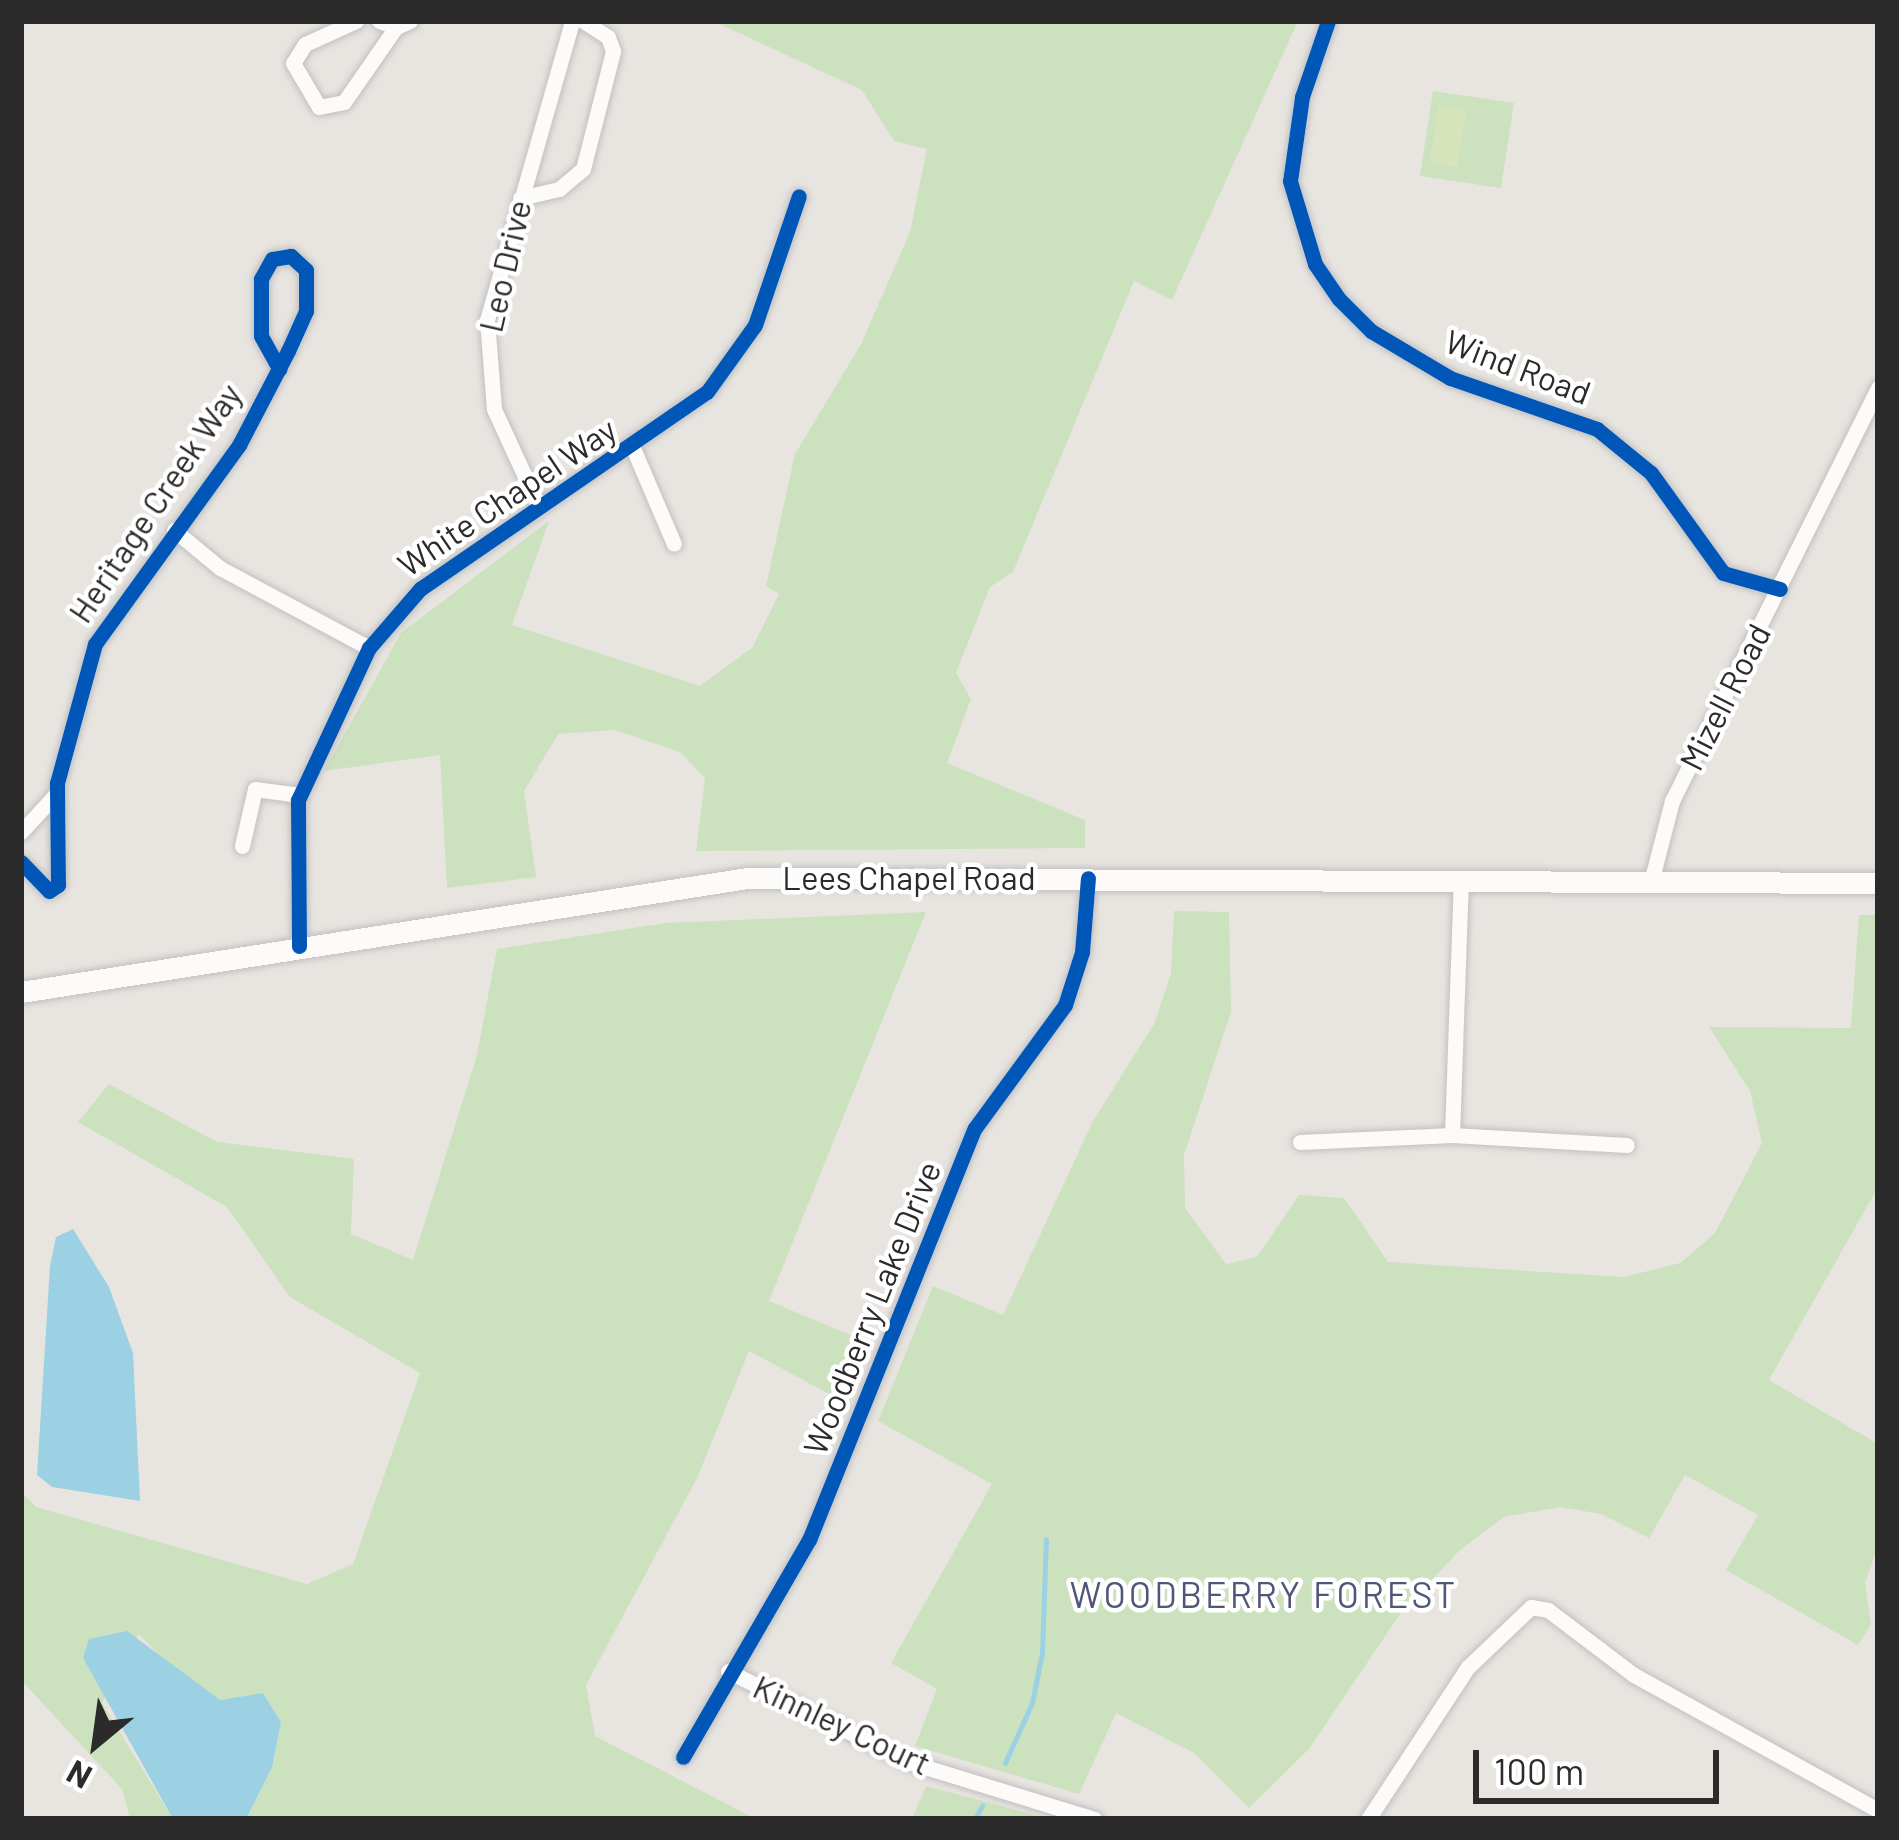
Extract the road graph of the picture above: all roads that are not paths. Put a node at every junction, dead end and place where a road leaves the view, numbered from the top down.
1 (356, 21) edge
2 (379, 21) edge
3 (572, 21) edge
4 (583, 21) edge
5 (1328, 21) edge
6 (403, 24) edge
7 (799, 196) dead end
8 (520, 198) junction
9 (279, 369) junction
10 (1878, 388) edge
11 (633, 448) junction
12 (539, 507) junction
13 (174, 530) junction
14 (674, 544) dead end
15 (1780, 589) junction
16 (368, 648) junction
17 (56, 794) junction
18 (300, 795) junction
19 (21, 832) edge
20 (242, 846) dead end
21 (21, 862) edge
22 (1088, 878) junction
23 (1461, 880) junction
24 (1651, 882) junction
25 (1878, 884) edge
26 (298, 946) junction
27 (21, 992) edge
28 (1452, 1135) junction
29 (1300, 1142) dead end
30 (1627, 1145) dead end
31 (728, 1671) junction
32 (683, 1756) dead end
33 (1878, 1810) edge
34 (1094, 1819) edge
35 (1368, 1819) edge

1 - 6 street
2 - 6 street
3 - 8 street, Leo Drive
4 - 8 street
5 - 15 street, Wind Road
7 - 11 street, White Chapel Way
8 - 12 street, Leo Drive
9 - 9 street, Heritage Creek Way
9 - 13 street, Heritage Creek Way
10 - 15 street, Mizell Road
11 - 12 street, White Chapel Way
11 - 14 street
12 - 16 street, White Chapel Way
13 - 16 street
13 - 17 street, Heritage Creek Way
15 - 24 street, Mizell Road
16 - 18 street, White Chapel Way
17 - 19 street
17 - 21 street, Heritage Creek Way
18 - 20 street
18 - 26 street, White Chapel Way
22 - 23 main road, Lees Chapel Road
22 - 26 main road, Lees Chapel Road
22 - 31 street, Woodberry Lake Drive
23 - 24 main road, Lees Chapel Road
23 - 28 street
24 - 25 main road, Lees Chapel Road
26 - 27 main road, Lees Chapel Road
28 - 29 street
28 - 30 street
31 - 32 street, Woodberry Lake Drive
31 - 34 street, Kinnley Court
33 - 35 street

